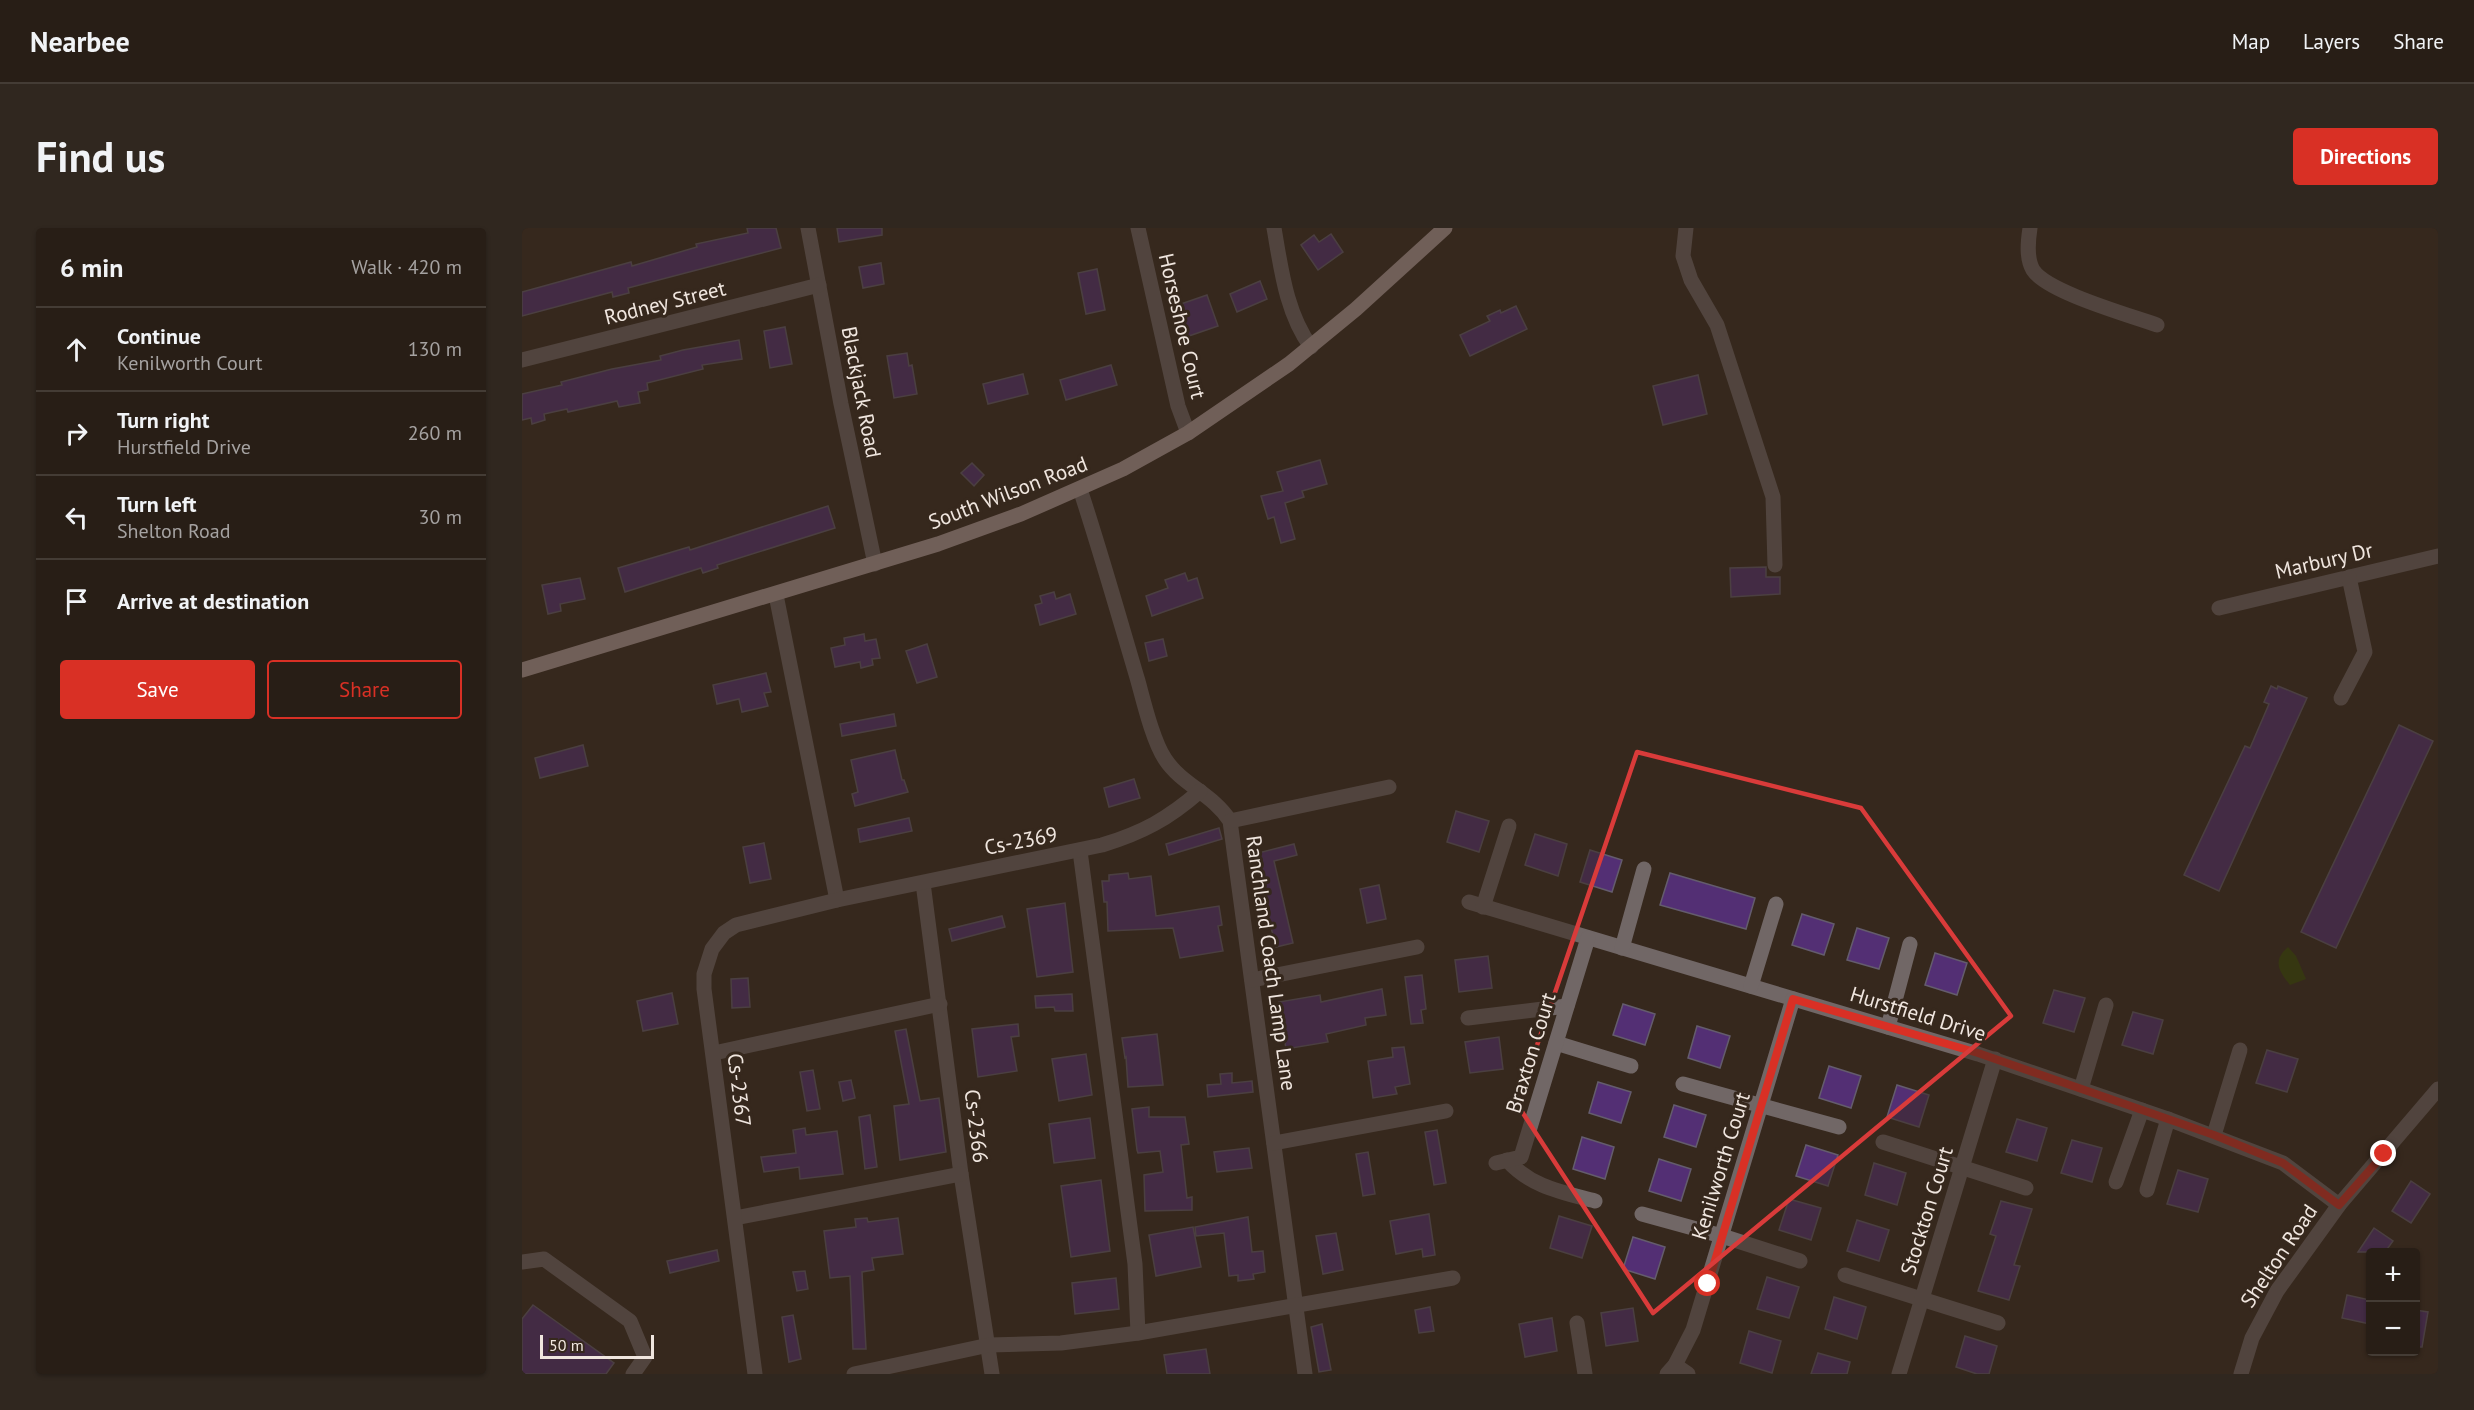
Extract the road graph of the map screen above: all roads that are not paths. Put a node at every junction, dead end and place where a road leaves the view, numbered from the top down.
1 (808, 228) edge
2 (1138, 228) edge
3 (1274, 228) edge
4 (1445, 228) edge
5 (1686, 228) edge
6 (2030, 228) edge
7 (819, 285) junction
8 (2157, 325) dead end
9 (1311, 347) junction
10 (522, 360) edge
11 (1188, 433) junction
12 (1080, 489) junction
13 (2438, 556) edge
14 (874, 564) junction
15 (1775, 565) dead end
16 (2349, 577) junction
17 (776, 595) junction
18 (2219, 608) dead end
19 (522, 670) edge
20 (2341, 698) dead end
21 (1389, 787) dead end
22 (1200, 791) junction
23 (1230, 821) junction
24 (1509, 826) dead end
25 (1080, 851) junction
26 (1644, 869) dead end
27 (923, 883) junction
28 (837, 900) junction
29 (1776, 904) dead end
30 (1588, 938) junction
31 (1910, 944) dead end
32 (1417, 947) dead end
33 (1622, 948) junction
34 (1252, 980) junction
35 (1751, 986) junction
36 (1793, 999) junction
37 (940, 1004) junction
38 (2106, 1005) dead end
39 (1567, 1006) junction
40 (1468, 1018) dead end
41 (1888, 1027) junction
42 (1556, 1043) junction
43 (2240, 1050) dead end
44 (714, 1053) junction
45 (1995, 1059) junction
46 (1631, 1066) dead end
47 (1683, 1084) dead end
48 (2081, 1089) junction
49 (2438, 1089) edge
50 (1761, 1106) junction
51 (2142, 1110) junction
52 (1446, 1111) dead end
53 (2168, 1119) junction
54 (1839, 1127) dead end
55 (2214, 1135) junction
56 (1883, 1142) dead end
57 (1274, 1143) junction
58 (1962, 1167) junction
59 (961, 1174) junction
60 (2116, 1182) dead end
61 (2026, 1188) dead end
62 (2146, 1190) dead end
63 (1595, 1202) dead end
64 (2339, 1205) junction
65 (1642, 1214) dead end
66 (735, 1218) junction
67 (1722, 1236) junction
68 (1800, 1261) dead end
69 (522, 1262) edge
70 (1845, 1275) dead end
71 (1453, 1278) dead end
72 (1922, 1299) junction
73 (1295, 1306) junction
74 (1577, 1323) dead end
75 (1998, 1323) dead end
76 (1138, 1333) junction
77 (989, 1346) junction
78 (1671, 1370) edge
79 (2244, 1373) edge
80 (633, 1374) edge
81 (755, 1374) edge
82 (854, 1374) edge
83 (992, 1374) edge
84 (1305, 1374) edge
85 (1585, 1374) edge
86 (1688, 1374) edge
87 (1899, 1374) edge

1 - 7 street, Blackjack Road
2 - 11 street, Horseshoe Court
3 - 9 street
4 - 9 main road, South Wilson Road
5 - 15 street
6 - 8 street
7 - 10 street, Rodney Street
7 - 14 street, Blackjack Road
9 - 11 main road, South Wilson Road
11 - 12 main road, South Wilson Road
12 - 14 main road, South Wilson Road
12 - 22 street, Ranchland Coach Lamp Lane
13 - 16 street, Marbury Dr
14 - 17 main road, South Wilson Road
16 - 18 street, Marbury Dr
16 - 20 street
17 - 19 main road, South Wilson Road
17 - 28 street
21 - 23 street
22 - 23 street, Ranchland Coach Lamp Lane
22 - 25 street, Cs-2369
23 - 34 street, Ranchland Coach Lamp Lane
24 - 30 street, Hurstfield Drive
25 - 27 street, Cs-2369
25 - 76 street
26 - 33 street
27 - 28 street, Cs-2369
27 - 37 street, Cs-2366
28 - 44 street, Cs-2367
29 - 35 street
30 - 33 street, Hurstfield Drive
30 - 39 street, Braxton Court
31 - 41 street
32 - 34 street
33 - 35 street, Hurstfield Drive
34 - 57 street, Ranchland Coach Lamp Lane
35 - 36 street, Hurstfield Drive
36 - 41 street, Hurstfield Drive
36 - 50 street, Kenilworth Court
37 - 44 street
37 - 59 street, Cs-2366
38 - 48 street
39 - 40 street
39 - 42 street, Braxton Court
41 - 45 street, Hurstfield Drive
42 - 46 street
42 - 63 street, Braxton Court
43 - 55 street
44 - 66 street, Cs-2367
45 - 48 street, Hurstfield Drive
45 - 58 street, Stockton Court
47 - 50 street
48 - 51 street, Hurstfield Drive
49 - 64 street, Shelton Road
50 - 54 street
50 - 67 street, Kenilworth Court
51 - 53 street, Hurstfield Drive
51 - 60 street
52 - 57 street
53 - 55 street, Hurstfield Drive
53 - 62 street
55 - 64 street, Hurstfield Drive
56 - 58 street
57 - 73 street, Ranchland Coach Lamp Lane
58 - 61 street
58 - 72 street, Stockton Court
59 - 66 street
59 - 77 street, Cs-2366
64 - 79 street, Shelton Road
65 - 67 street
66 - 81 street, Cs-2367
67 - 68 street
67 - 78 street, Kenilworth Court
69 - 80 street
70 - 72 street
71 - 73 street
72 - 75 street
72 - 87 street, Stockton Court
73 - 76 street
73 - 84 street, Ranchland Coach Lamp Lane
74 - 85 street
76 - 77 street
77 - 82 street
77 - 83 street, Cs-2366
78 - 86 street

